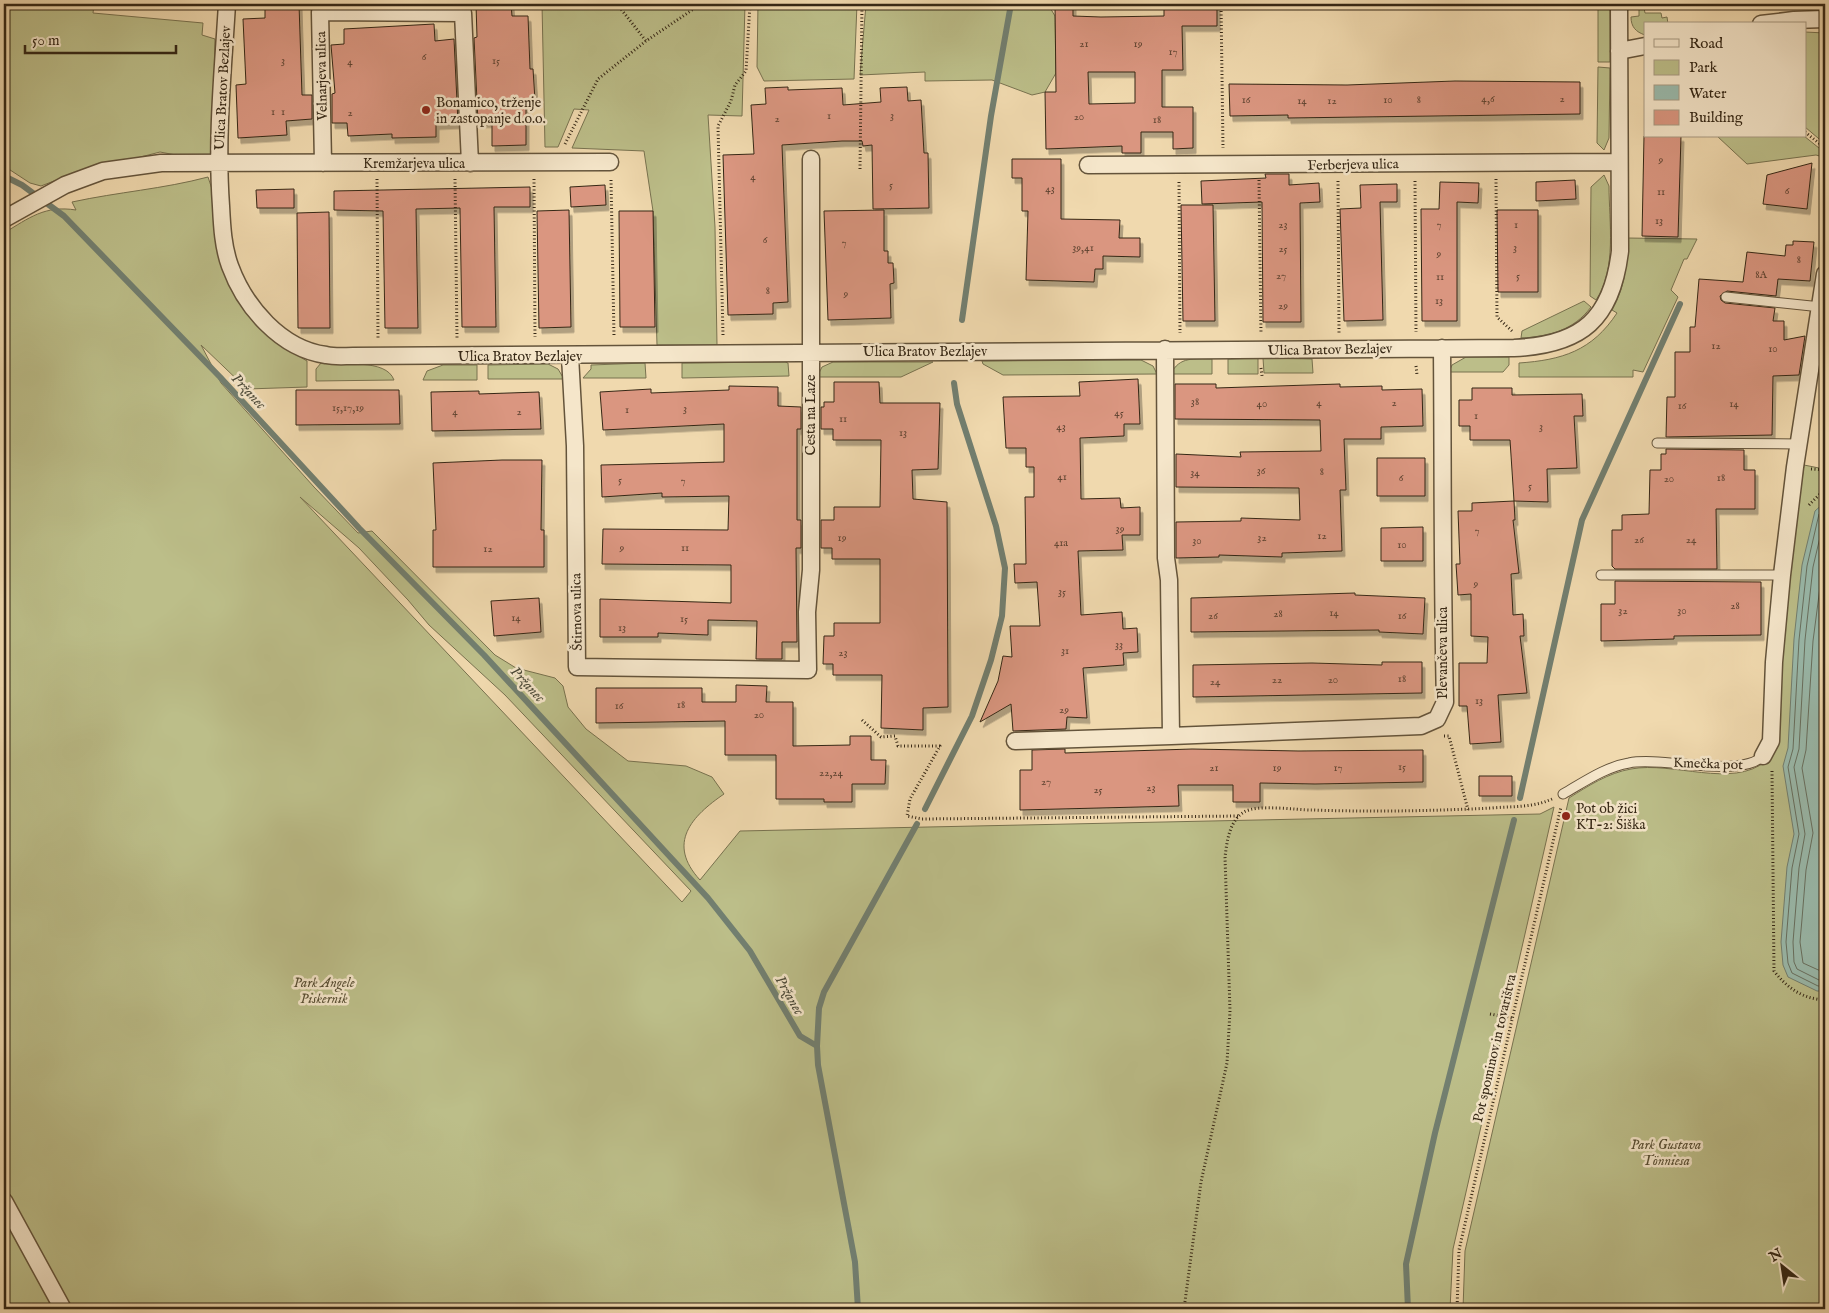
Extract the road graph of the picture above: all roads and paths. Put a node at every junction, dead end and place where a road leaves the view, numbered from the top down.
1 (227, 4) edge
2 (617, 4) edge
3 (701, 4) edge
4 (750, 4) edge
5 (862, 4) edge
6 (1221, 4) edge
7 (1619, 4) edge
8 (1825, 19) edge
9 (1778, 22) edge
10 (646, 41) junction
11 (1644, 46) edge
12 (1619, 51) junction
13 (1806, 133) edge
14 (1825, 148) edge
15 (811, 159) dead end
16 (610, 162) joint
17 (1496, 162) junction
18 (1618, 162) junction
19 (218, 163) junction
20 (323, 163) junction
21 (376, 163) junction
22 (462, 163) junction
23 (534, 163) junction
24 (557, 163) junction
25 (1415, 163) junction
26 (1259, 164) junction
27 (1088, 165) dead end
28 (1338, 165) junction
29 (1179, 166) junction
30 (1223, 166) junction
31 (860, 169) dead end
32 (5, 218) edge
33 (1825, 274) edge
34 (1726, 298) dead end
35 (1823, 308) edge
36 (1514, 333) dead end
37 (723, 342) dead end
38 (535, 344) dead end
39 (614, 344) dead end
40 (1172, 346) junction
41 (1339, 348) junction
42 (1416, 348) junction
43 (1442, 348) junction
44 (1261, 350) junction
45 (810, 352) junction
46 (378, 356) junction
47 (457, 356) junction
48 (570, 356) junction
49 (1417, 375) dead end
50 (1262, 376) dead end
51 (1657, 443) dead end
52 (1799, 444) junction
53 (1601, 575) dead end
54 (1782, 575) junction
55 (808, 670) joint
56 (862, 720) dead end
57 (1421, 726) junction
58 (1171, 736) junction
59 (1015, 741) dead end
60 (1767, 762) junction
61 (1564, 794) junction
62 (1468, 810) junction
63 (1240, 816) junction
64 (1825, 1000) edge
65 (1490, 1014) dead end
66 (1512, 1018) junction
67 (4, 1201) edge
68 (63, 1309) edge
69 (1184, 1309) edge
70 (1456, 1309) edge

1 - 19 street, Ulica Bratov Bezlajev
2 - 10 path
3 - 10 path
4 - 37 path
5 - 31 path
6 - 30 path
7 - 12 street, Ulica Bratov Bezlajev
8 - 9 street
10 - 24 path
11 - 12 street
12 - 18 street, Ulica Bratov Bezlajev
13 - 14 path
15 - 45 street, Cesta na Laze
16 - 24 street, Kremžarjeva ulica
16 - 39 path
17 - 18 street, Ferberjeva ulica
17 - 25 street, Ferberjeva ulica
17 - 36 path
18 - 43 street, Ulica Bratov Bezlajev
19 - 20 street, Kremžarjeva ulica
19 - 32 street
19 - 46 street, Ulica Bratov Bezlajev
20 - 21 street, Kremžarjeva ulica
20 - 22 street, Velnarjeva ulica
21 - 22 street, Kremžarjeva ulica
21 - 46 path
22 - 23 street, Kremžarjeva ulica
22 - 47 path
23 - 24 street, Kremžarjeva ulica
23 - 38 path
25 - 28 street, Ferberjeva ulica
25 - 42 path
26 - 28 street, Ferberjeva ulica
26 - 30 street, Ferberjeva ulica
26 - 44 path
27 - 29 street, Ferberjeva ulica
28 - 41 path
29 - 30 street, Ferberjeva ulica
29 - 40 path
33 - 35 street, Kmečka pot
34 - 35 lane
35 - 52 street, Kmečka pot
40 - 44 street, Ulica Bratov Bezlajev
40 - 45 street, Ulica Bratov Bezlajev
40 - 58 street
41 - 42 street, Ulica Bratov Bezlajev
41 - 44 street, Ulica Bratov Bezlajev
42 - 43 street, Ulica Bratov Bezlajev
42 - 49 path
43 - 57 street, Plevančeva ulica
44 - 50 path
45 - 48 street, Ulica Bratov Bezlajev
45 - 55 street, Cesta na Laze
46 - 47 street, Ulica Bratov Bezlajev
47 - 48 street, Ulica Bratov Bezlajev
48 - 55 street, Štirnova ulica
51 - 52 lane
52 - 54 street, Kmečka pot
53 - 54 lane
54 - 60 street, Kmečka pot
56 - 63 path
57 - 58 street
57 - 62 path
58 - 59 street
60 - 61 lane, Kmečka pot
60 - 64 path
61 - 62 path
61 - 66 path, Pot spominov in tovarištva
62 - 63 path
63 - 69 path
65 - 66 path
66 - 70 path, Pot spominov in tovarištva
67 - 68 street

